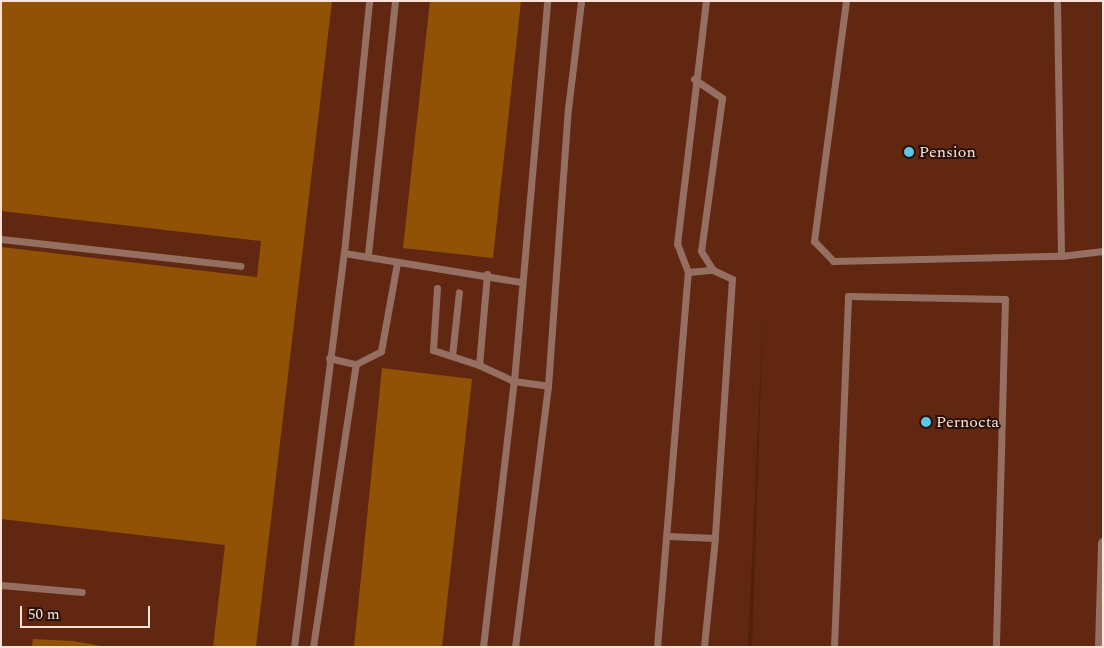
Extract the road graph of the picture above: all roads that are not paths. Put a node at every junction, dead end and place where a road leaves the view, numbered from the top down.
1 (369, 1) edge
2 (395, 1) edge
3 (547, 1) edge
4 (581, 1) edge
5 (706, 1) edge
6 (846, 1) edge
7 (1057, 1) edge
8 (694, 79) junction
9 (1, 239) edge
10 (1103, 251) edge
11 (344, 253) junction
12 (368, 254) junction
13 (1060, 256) junction
14 (398, 263) junction
15 (240, 266) dead end
16 (713, 270) junction
17 (688, 272) junction
18 (487, 274) junction
19 (522, 282) junction
20 (437, 288) dead end
21 (459, 292) dead end
22 (452, 356) junction
23 (328, 358) junction
24 (356, 364) junction
25 (479, 365) junction
26 (514, 381) junction
27 (548, 386) junction
28 (668, 536) junction
29 (715, 538) junction
30 (1103, 543) edge
31 (1, 585) edge
32 (82, 592) dead end
33 (1100, 644) edge
34 (294, 647) edge
35 (313, 647) edge
36 (483, 647) edge
37 (515, 647) edge
38 (657, 647) edge
39 (704, 647) edge
40 (834, 647) edge
41 (996, 647) edge

1 - 11 lane
2 - 12 lane
3 - 19 lane
4 - 27 lane
5 - 8 lane
6 - 13 lane
7 - 13 lane
8 - 16 lane
8 - 17 lane
9 - 15 lane
10 - 13 lane
11 - 12 lane
11 - 23 lane
12 - 14 lane
14 - 18 lane
14 - 24 lane
16 - 17 lane
16 - 29 lane
17 - 28 lane
18 - 19 lane
18 - 25 lane
19 - 26 lane
20 - 22 lane
21 - 22 lane
22 - 25 lane
23 - 24 lane
23 - 34 lane
24 - 35 lane
25 - 26 lane
26 - 27 lane
26 - 36 lane
27 - 37 lane
28 - 29 lane
28 - 38 lane
29 - 39 lane
30 - 33 street
31 - 32 lane
40 - 41 lane

